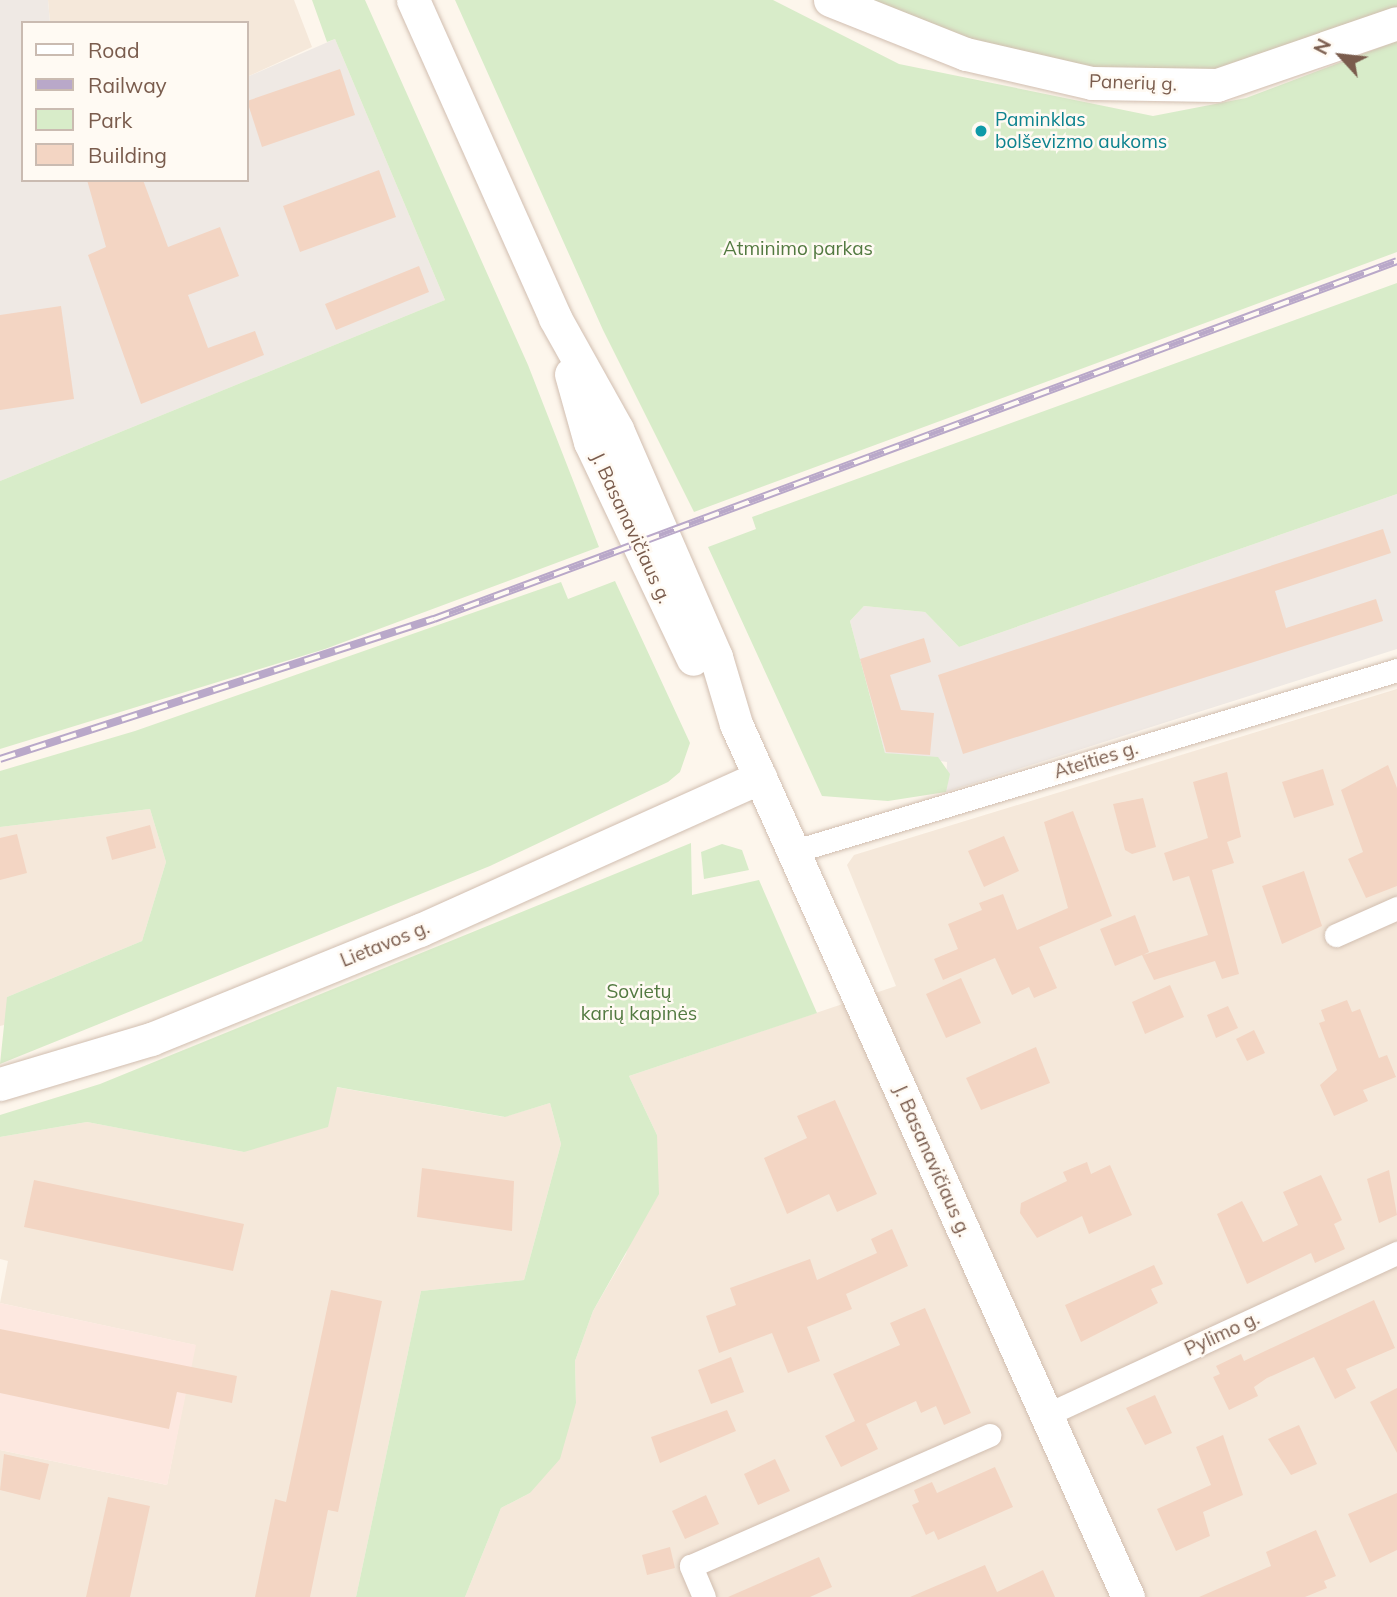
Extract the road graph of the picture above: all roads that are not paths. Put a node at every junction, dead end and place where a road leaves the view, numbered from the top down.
1 (413, 0) edge
2 (830, 0) edge
3 (1397, 23) edge
4 (1397, 670) edge
5 (760, 777) junction
6 (794, 851) junction
7 (1397, 908) edge
8 (1336, 935) dead end
9 (0, 1084) edge
10 (1397, 1253) edge
11 (1046, 1415) junction
12 (990, 1435) dead end
13 (704, 1597) edge
14 (1128, 1597) edge

1 - 5 main road, J. Basanavičiaus g.
2 - 3 main road, Panerių g.
4 - 6 street, Ateities g.
5 - 6 main road, J. Basanavičiaus g.
5 - 9 main road, Lietavos g.
6 - 11 main road, J. Basanavičiaus g.
7 - 8 street
10 - 11 street, Pylimo g.
11 - 14 main road, J. Basanavičiaus g.
12 - 13 street

